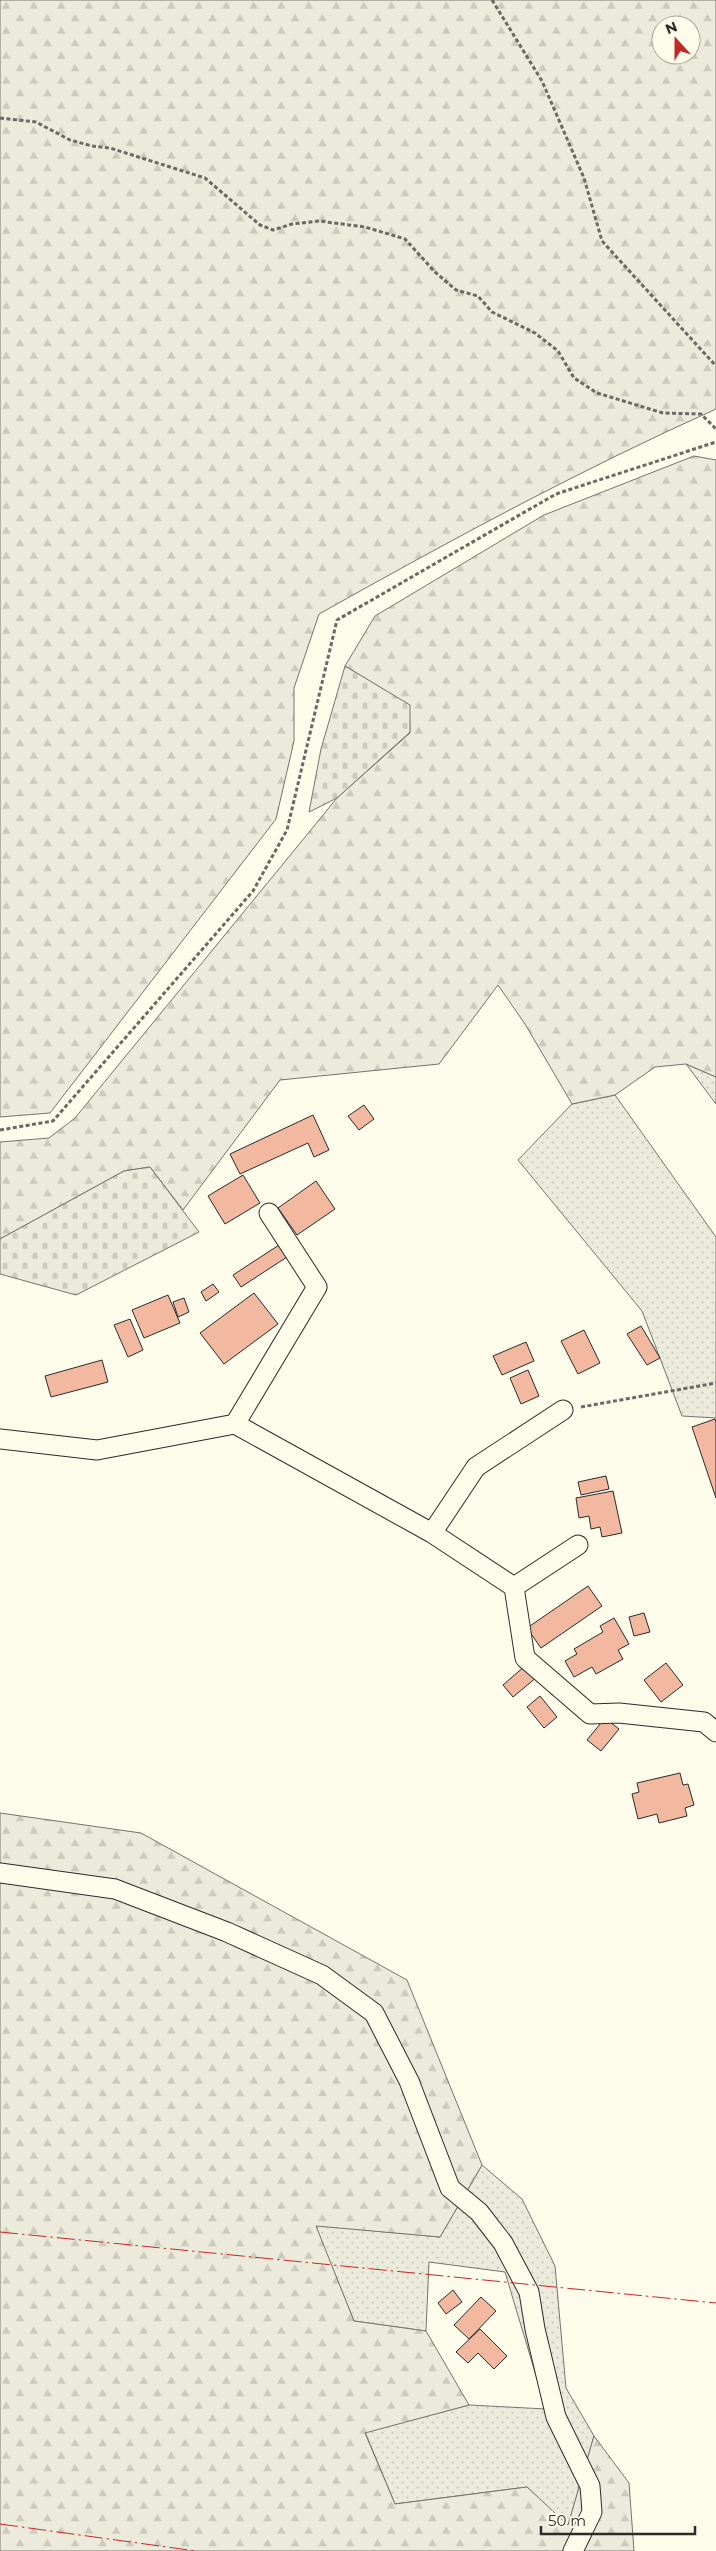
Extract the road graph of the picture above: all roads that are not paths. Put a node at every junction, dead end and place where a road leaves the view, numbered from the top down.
1 (269, 1213) dead end
2 (563, 1410) road end
3 (236, 1424) junction
4 (0, 1439) edge
5 (432, 1533) junction
6 (578, 1544) dead end
7 (514, 1587) junction
8 (716, 1732) edge
9 (0, 1873) edge
10 (573, 2551) edge

1 - 3 street
2 - 5 street
3 - 4 street
3 - 5 street
5 - 7 street
6 - 7 street
7 - 8 street
9 - 10 street

